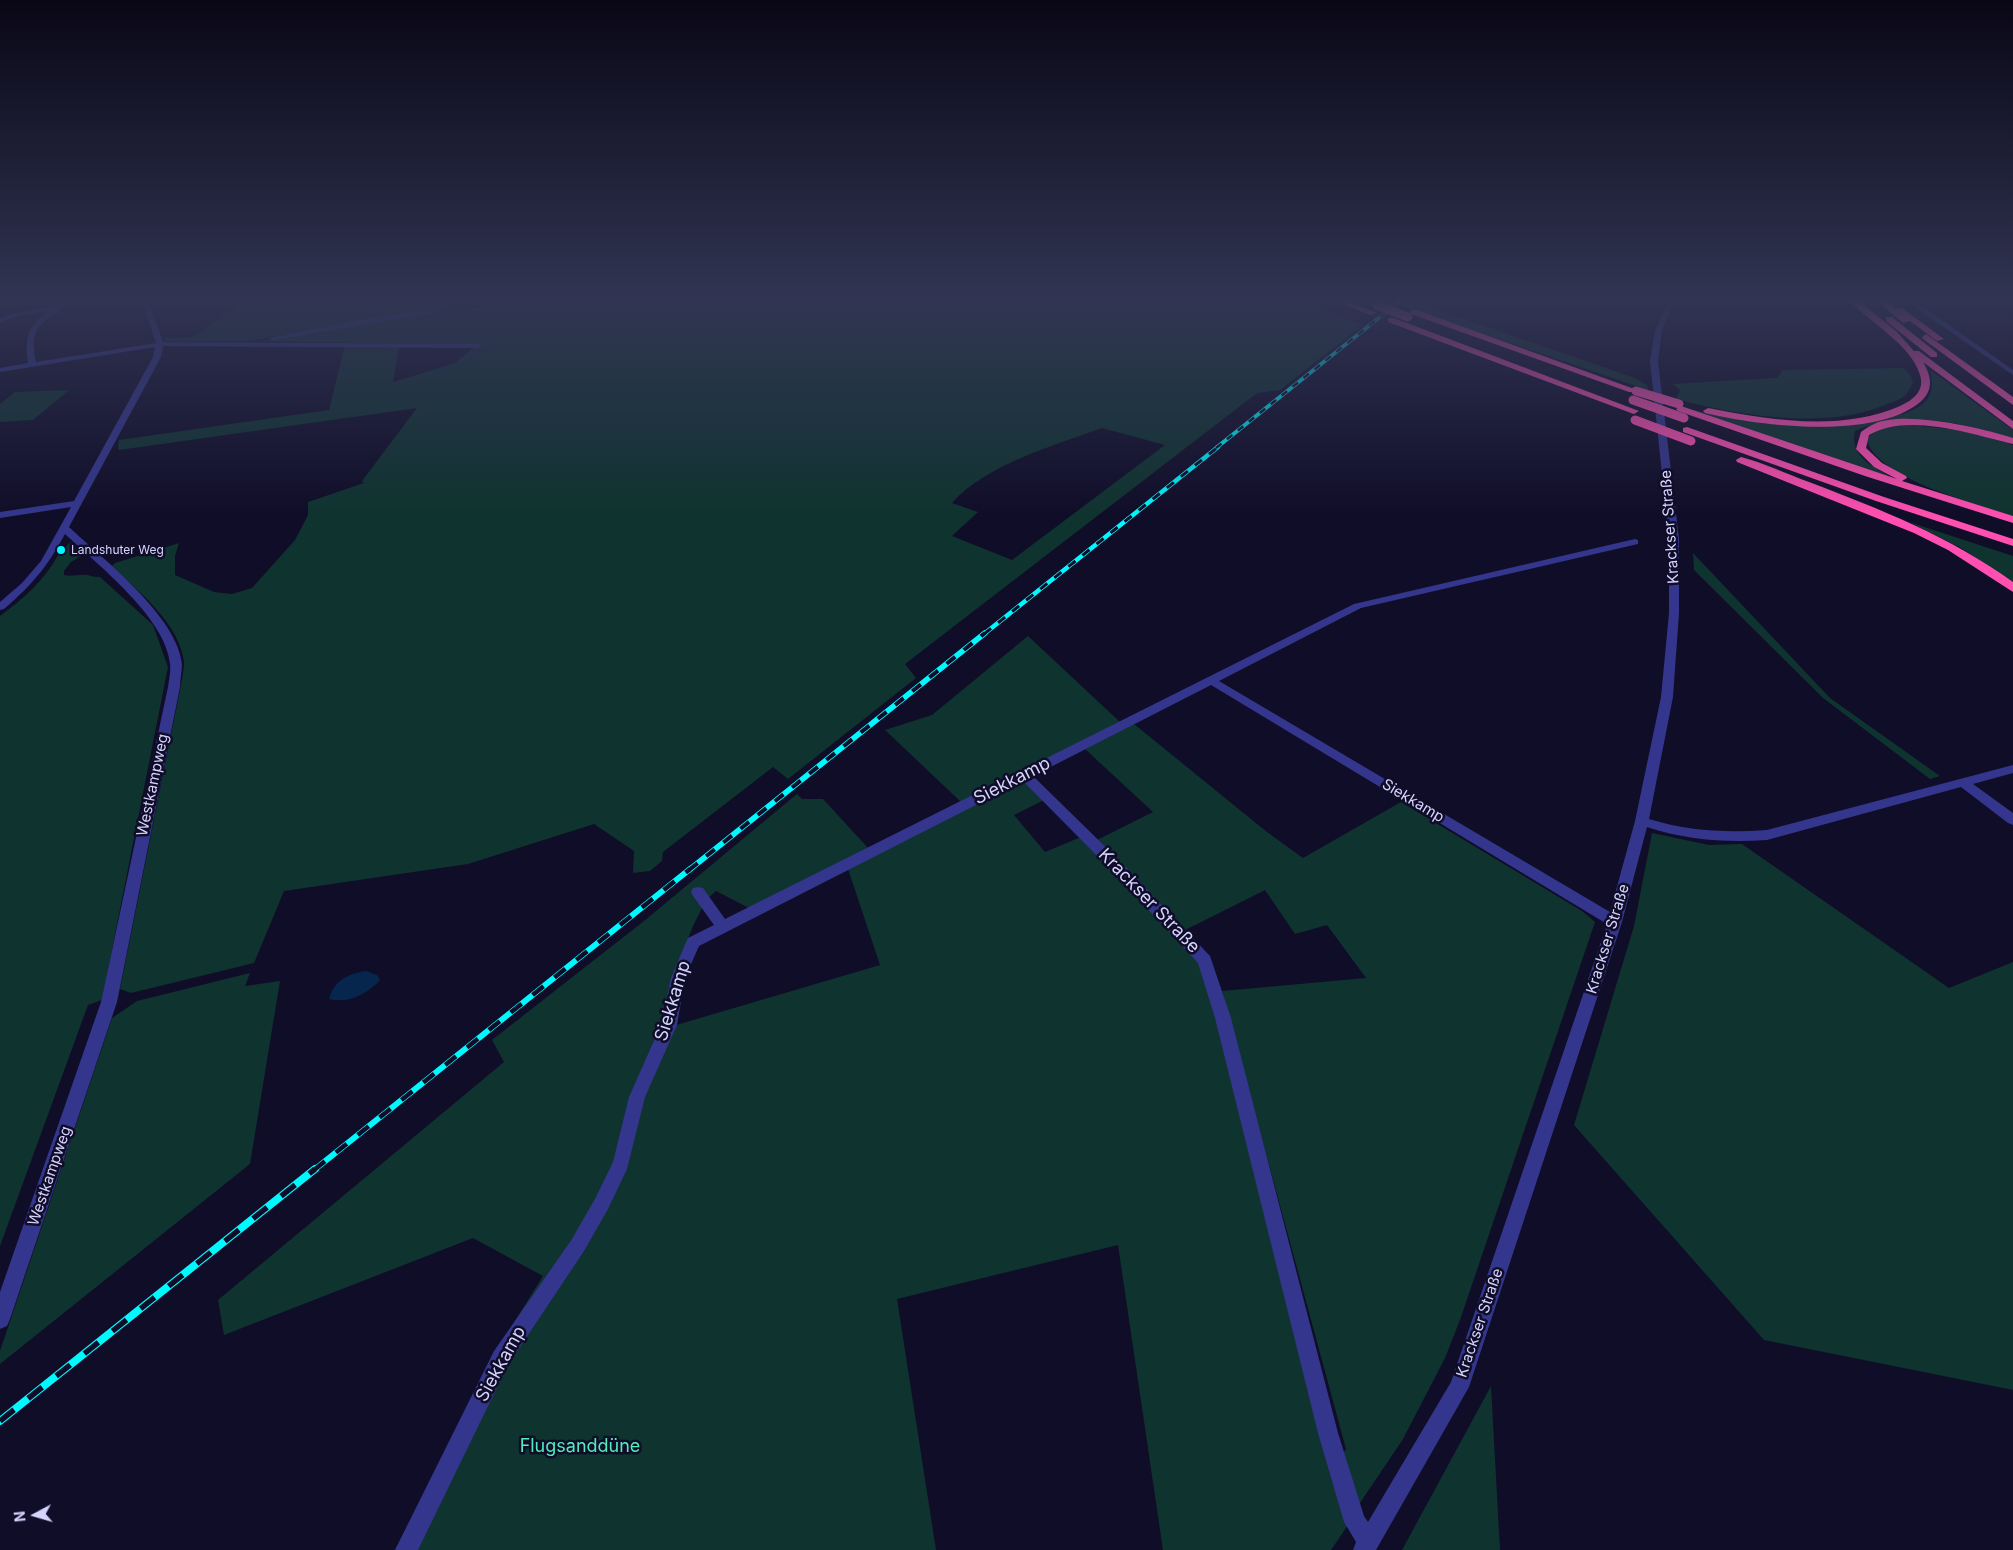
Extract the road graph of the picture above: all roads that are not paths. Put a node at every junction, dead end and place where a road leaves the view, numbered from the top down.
1 (148, 373) edge
2 (1523, 373) edge
3 (1572, 373) edge
4 (1655, 373) edge
5 (1924, 373) edge
6 (1945, 373) edge
7 (1959, 373) edge
8 (1976, 373) edge
9 (1989, 373) edge
10 (2013, 390) edge
11 (1632, 395) junction
12 (2013, 402) edge
13 (1681, 410) junction
14 (2013, 414) edge
15 (2013, 426) edge
16 (1689, 436) junction
17 (2013, 442) edge
18 (1735, 458) junction
19 (78, 503) junction
20 (1968, 506) junction
21 (0, 515) edge
22 (2013, 520) edge
23 (64, 527) junction
24 (2013, 531) edge
25 (1635, 542) dead end
26 (2013, 543) edge
27 (2013, 552) edge
28 (2013, 588) edge
29 (0, 607) edge
30 (1212, 681) junction
31 (2013, 768) edge
32 (1025, 775) junction
33 (1962, 782) junction
34 (2013, 820) edge
35 (1642, 821) junction
36 (698, 892) dead end
37 (1615, 922) junction
38 (722, 926) junction
39 (0, 1319) edge
40 (1366, 1546) edge
41 (406, 1550) edge

1 - 19 street
2 - 16 highway, bridge
3 - 11 highway, bridge
4 - 35 street, Krackser Straße
5 - 13 highway
6 - 15 highway
7 - 14 highway
8 - 12 highway
9 - 10 highway
11 - 13 highway, bridge
11 - 13 highway, bridge
13 - 20 highway
13 - 24 highway
16 - 18 highway
16 - 26 highway
17 - 20 highway
18 - 27 highway
18 - 28 highway
19 - 21 street
19 - 23 street
20 - 22 highway
23 - 29 street
23 - 39 street, Westkampweg
25 - 30 street, Siekkamp
30 - 32 street, Siekkamp
30 - 37 street, Siekkamp
31 - 33 street
32 - 38 street, Siekkamp
32 - 40 street, Krackser Straße
33 - 34 street
33 - 35 street
35 - 37 street, Krackser Straße
36 - 38 street
37 - 40 street, Krackser Straße
38 - 41 street, Siekkamp

